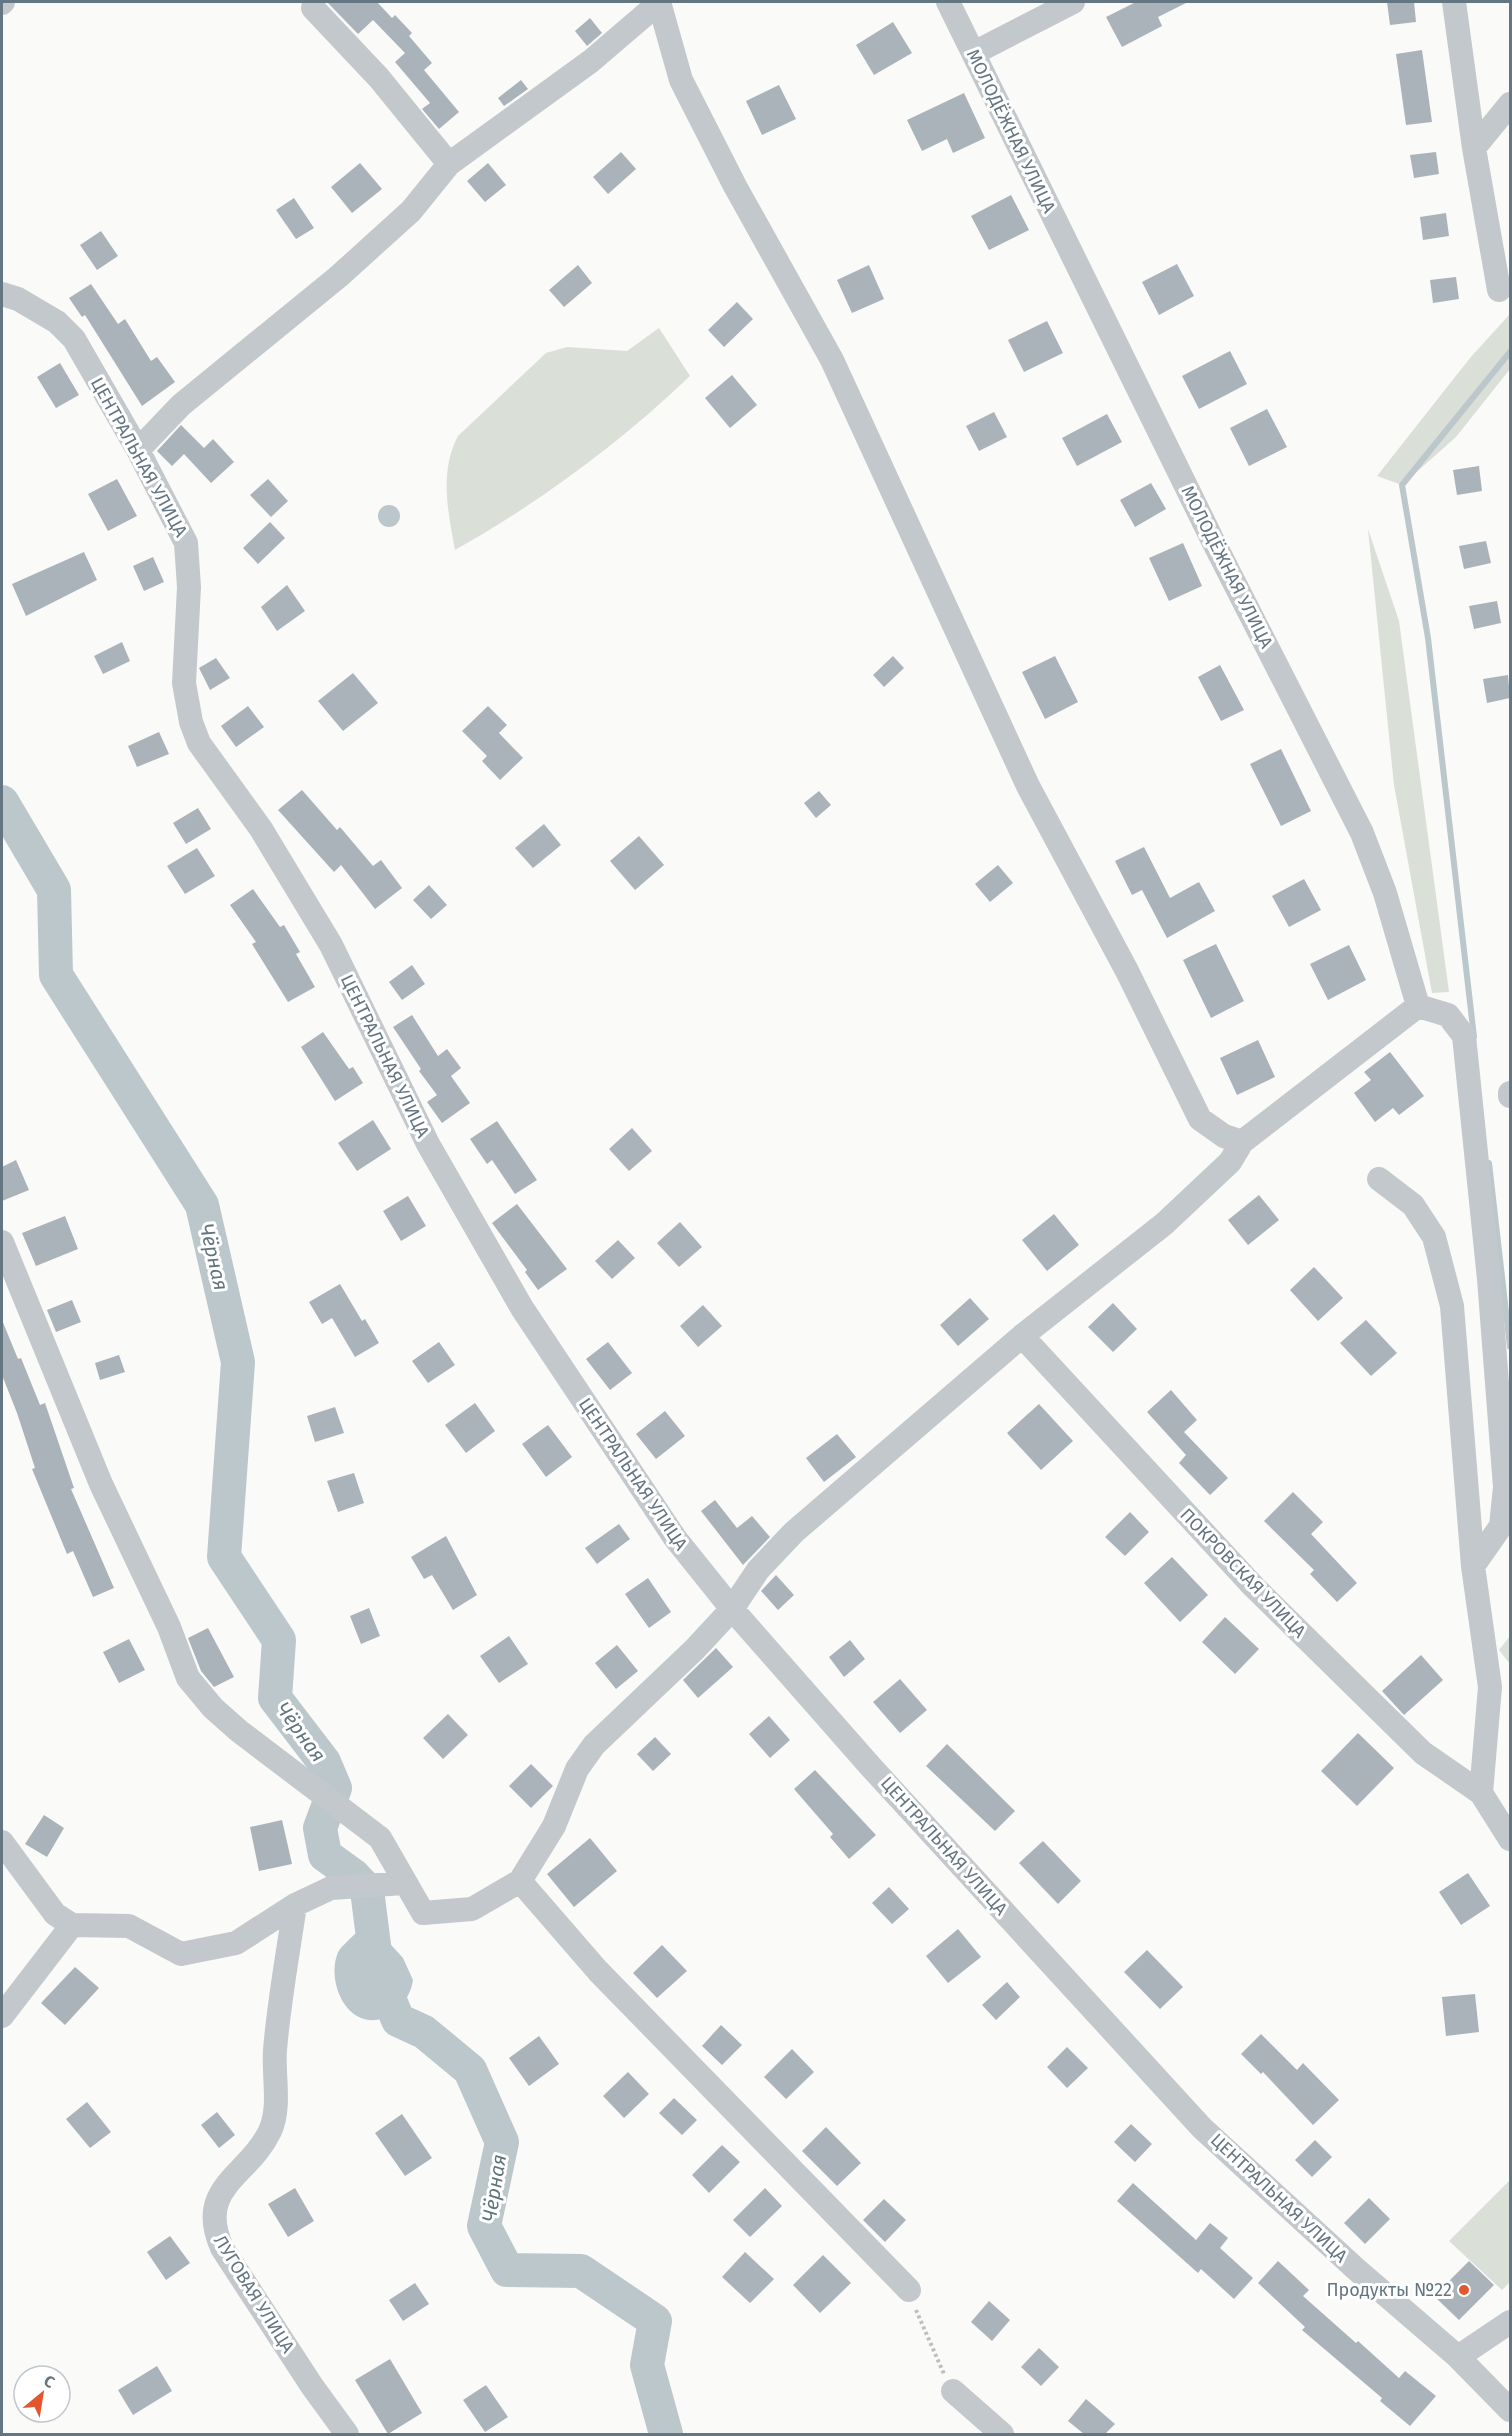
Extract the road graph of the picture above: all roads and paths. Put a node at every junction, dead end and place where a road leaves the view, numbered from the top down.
1 (660, 2) edge
2 (948, 2) edge
3 (1073, 2) edge
4 (1454, 2) edge
5 (314, 8) dead end
6 (974, 53) junction
7 (1510, 104) edge
8 (1474, 148) junction
9 (449, 164) junction
10 (1499, 290) dead end
11 (2, 294) edge
12 (138, 450) junction
13 (1418, 1005) junction
14 (1242, 1142) junction
15 (1379, 1179) dead end
16 (2, 1242) edge
17 (1022, 1336) junction
18 (1473, 1566) junction
19 (732, 1609) junction
20 (1481, 1793) junction
21 (1510, 1839) edge
22 (2, 1842) edge
23 (520, 1881) junction
24 (404, 1883) junction
25 (295, 1905) junction
26 (72, 1925) junction
27 (2, 2016) edge
28 (909, 2290) joint
29 (1510, 2322) edge
30 (1458, 2357) junction
31 (952, 2391) joint
32 (1510, 2410) edge
33 (347, 2434) edge
34 (1002, 2434) edge

1 - 9 street
1 - 14 street
2 - 6 street, МОЛОДЁЖНАЯ УЛИЦА
3 - 6 street
4 - 8 street
5 - 9 street
6 - 13 street, МОЛОДЁЖНАЯ УЛИЦА
7 - 8 street
8 - 10 street
9 - 12 street
11 - 12 street, ЦЕНТРАЛЬНАЯ УЛИЦА
12 - 19 street, ЦЕНТРАЛЬНАЯ УЛИЦА
13 - 14 street
13 - 18 street
14 - 17 street
15 - 18 street
16 - 24 street
17 - 19 street
17 - 20 street, ПОКРОВСКАЯ УЛИЦА
18 - 20 street
19 - 23 street
19 - 30 street, ЦЕНТРАЛЬНАЯ УЛИЦА
20 - 21 street
22 - 26 street
23 - 24 street
23 - 28 street
24 - 25 street
25 - 26 street
25 - 33 street, ЛУГОВАЯ УЛИЦА
26 - 27 street
28 - 31 path
29 - 30 street
30 - 32 street, ЦЕНТРАЛЬНАЯ УЛИЦА
31 - 34 street

